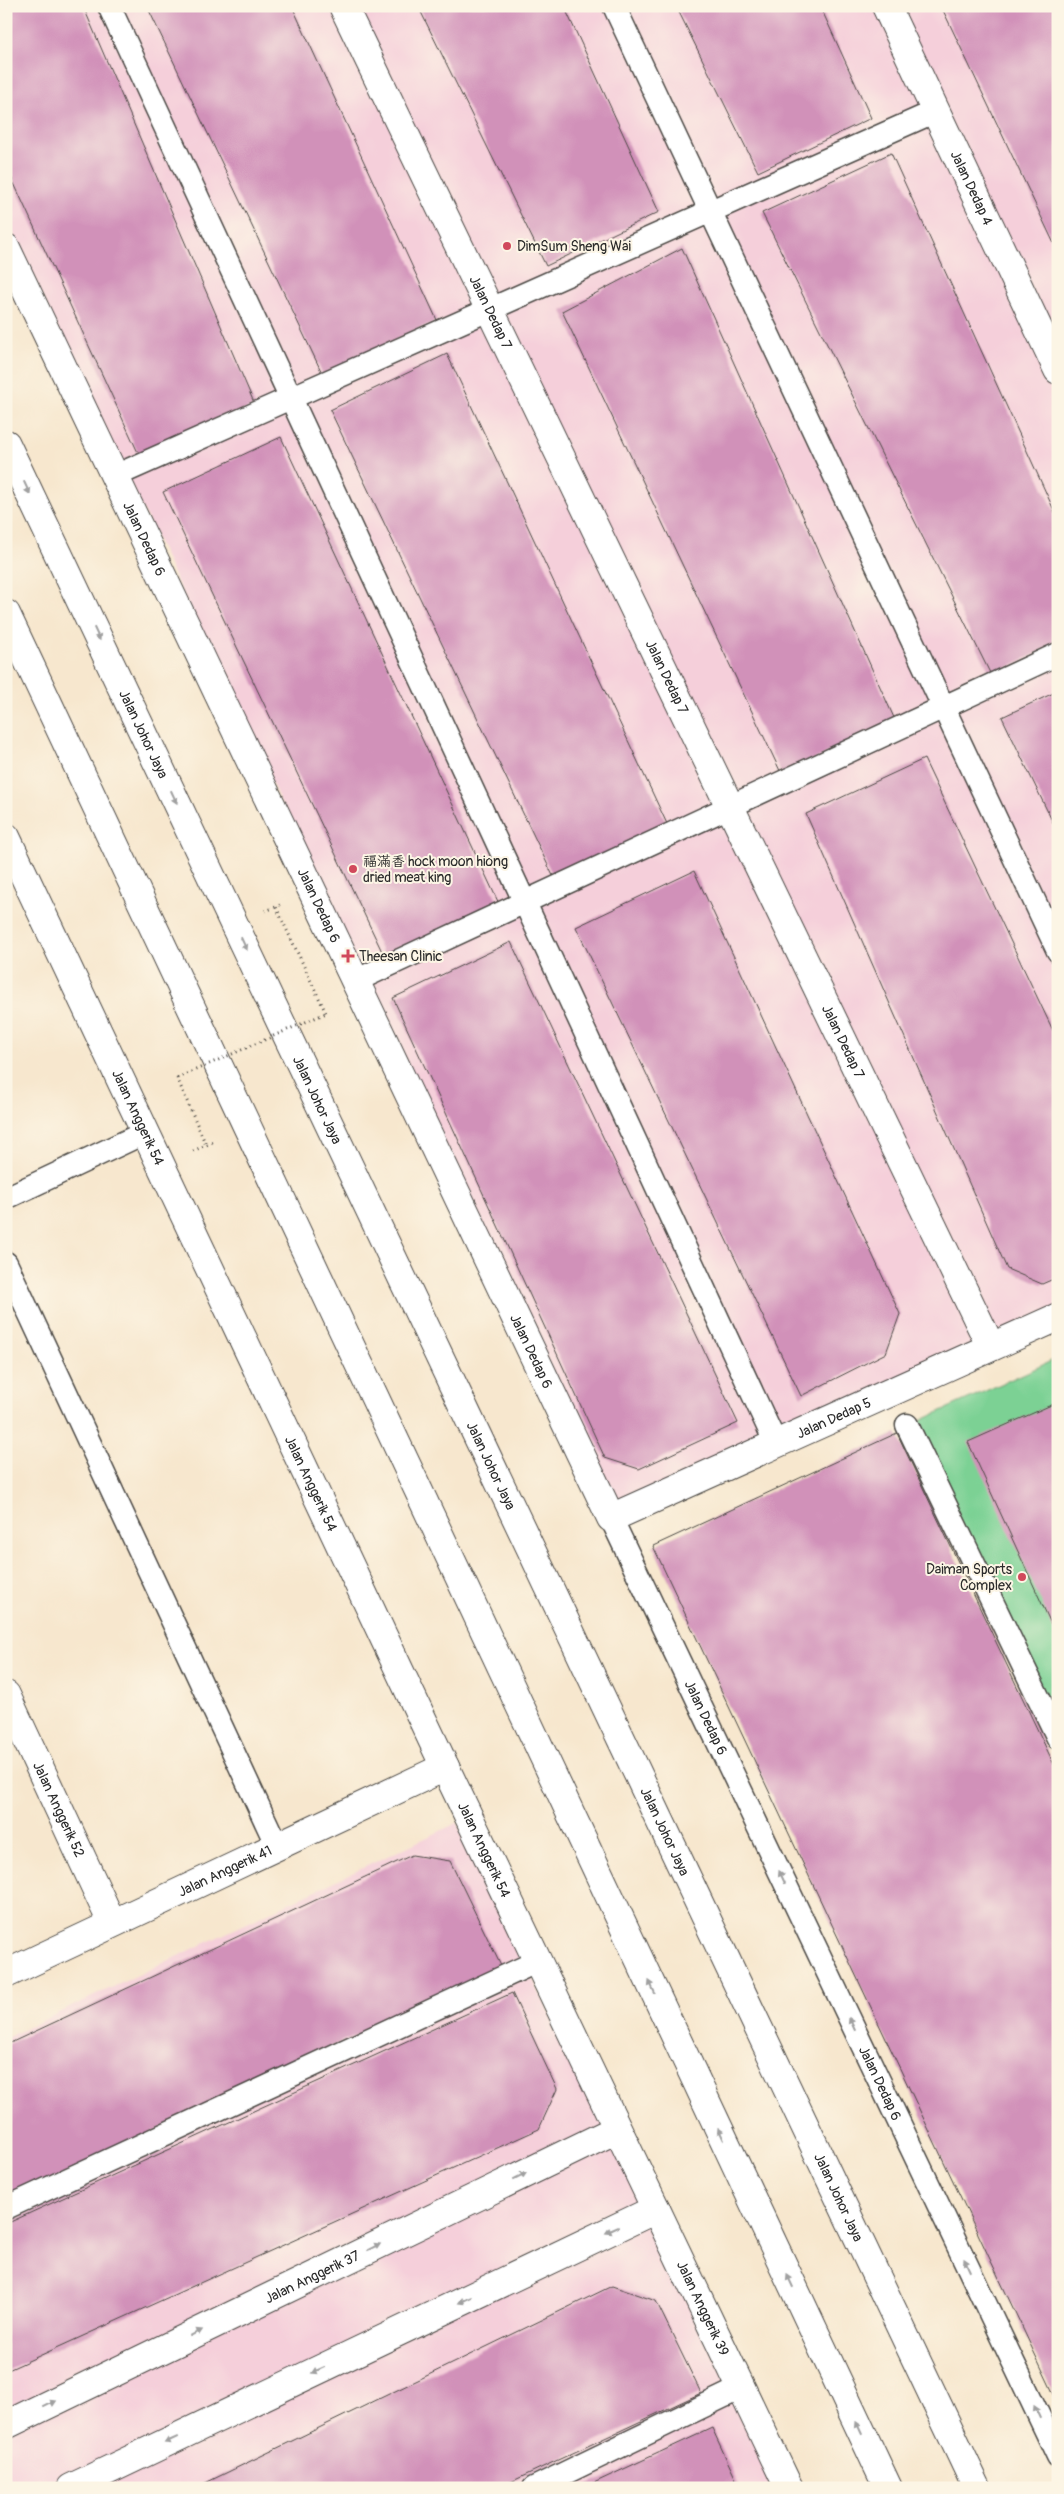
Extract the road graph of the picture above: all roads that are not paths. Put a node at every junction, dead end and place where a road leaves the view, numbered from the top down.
1 (109, 6) edge
2 (343, 6) edge
3 (614, 6) edge
4 (886, 6) edge
5 (936, 111) junction
6 (711, 211) junction
7 (6, 248) edge
8 (490, 309) junction
9 (1050, 332) edge
10 (1058, 370) edge
11 (291, 398) junction
12 (6, 444) edge
13 (115, 476) junction
14 (6, 614) edge
15 (1058, 654) edge
16 (943, 707) junction
17 (730, 806) junction
18 (6, 837) edge
19 (525, 902) junction
20 (1058, 951) edge
21 (355, 981) junction
22 (146, 1132) junction
23 (6, 1198) edge
24 (6, 1263) edge
25 (1058, 1317) edge
26 (991, 1347) junction
27 (907, 1425) dead end
28 (776, 1444) junction
29 (611, 1518) junction
30 (6, 1696) edge
31 (1058, 1738) edge
32 (445, 1767) junction
33 (277, 1846) junction
34 (112, 1923) junction
35 (538, 1961) junction
36 (6, 1974) edge
37 (617, 2129) junction
38 (6, 2208) edge
39 (656, 2209) junction
40 (741, 2388) junction
41 (6, 2425) edge
42 (1058, 2456) edge
43 (71, 2488) edge
44 (534, 2488) edge
45 (789, 2488) edge
46 (888, 2488) edge
47 (976, 2488) edge

1 - 11 lane
2 - 8 street, Jalan Dedap 7
3 - 6 lane
4 - 5 street, Jalan Dedap 4
5 - 6 lane
5 - 9 street, Jalan Dedap 4
6 - 8 lane
6 - 16 lane
7 - 13 street, Jalan Dedap 6
8 - 11 lane
8 - 17 street, Jalan Dedap 7
9 - 10 street, Jalan Dedap 4
11 - 13 lane
11 - 19 lane
12 -> 47 street, Jalan Johor Jaya
13 - 21 street, Jalan Dedap 6
46 -> 14 street
15 - 16 lane
16 - 17 lane
16 - 20 lane
17 - 19 lane
17 - 26 street, Jalan Dedap 7
18 - 22 street, Jalan Anggerik 54
19 - 21 lane
19 - 28 lane
21 - 29 street, Jalan Dedap 6
22 - 23 lane
22 - 32 street, Jalan Anggerik 54
24 - 33 lane
25 - 26 street, Jalan Dedap 5
26 - 28 street, Jalan Dedap 5
27 - 31 lane
28 - 29 street, Jalan Dedap 5
42 -> 29 lane, Jalan Dedap 6
30 - 34 street, Jalan Anggerik 52
32 - 33 street, Jalan Anggerik 41
32 - 35 street, Jalan Anggerik 54
33 - 34 street, Jalan Anggerik 41
34 - 36 street, Jalan Anggerik 41
35 - 37 street, Jalan Anggerik 54
35 - 38 lane
37 - 39 street, Jalan Anggerik 39
41 -> 37 street, Jalan Anggerik 37
39 - 40 street, Jalan Anggerik 39
39 -> 43 street
40 - 44 lane
40 - 45 street, Jalan Anggerik 39

